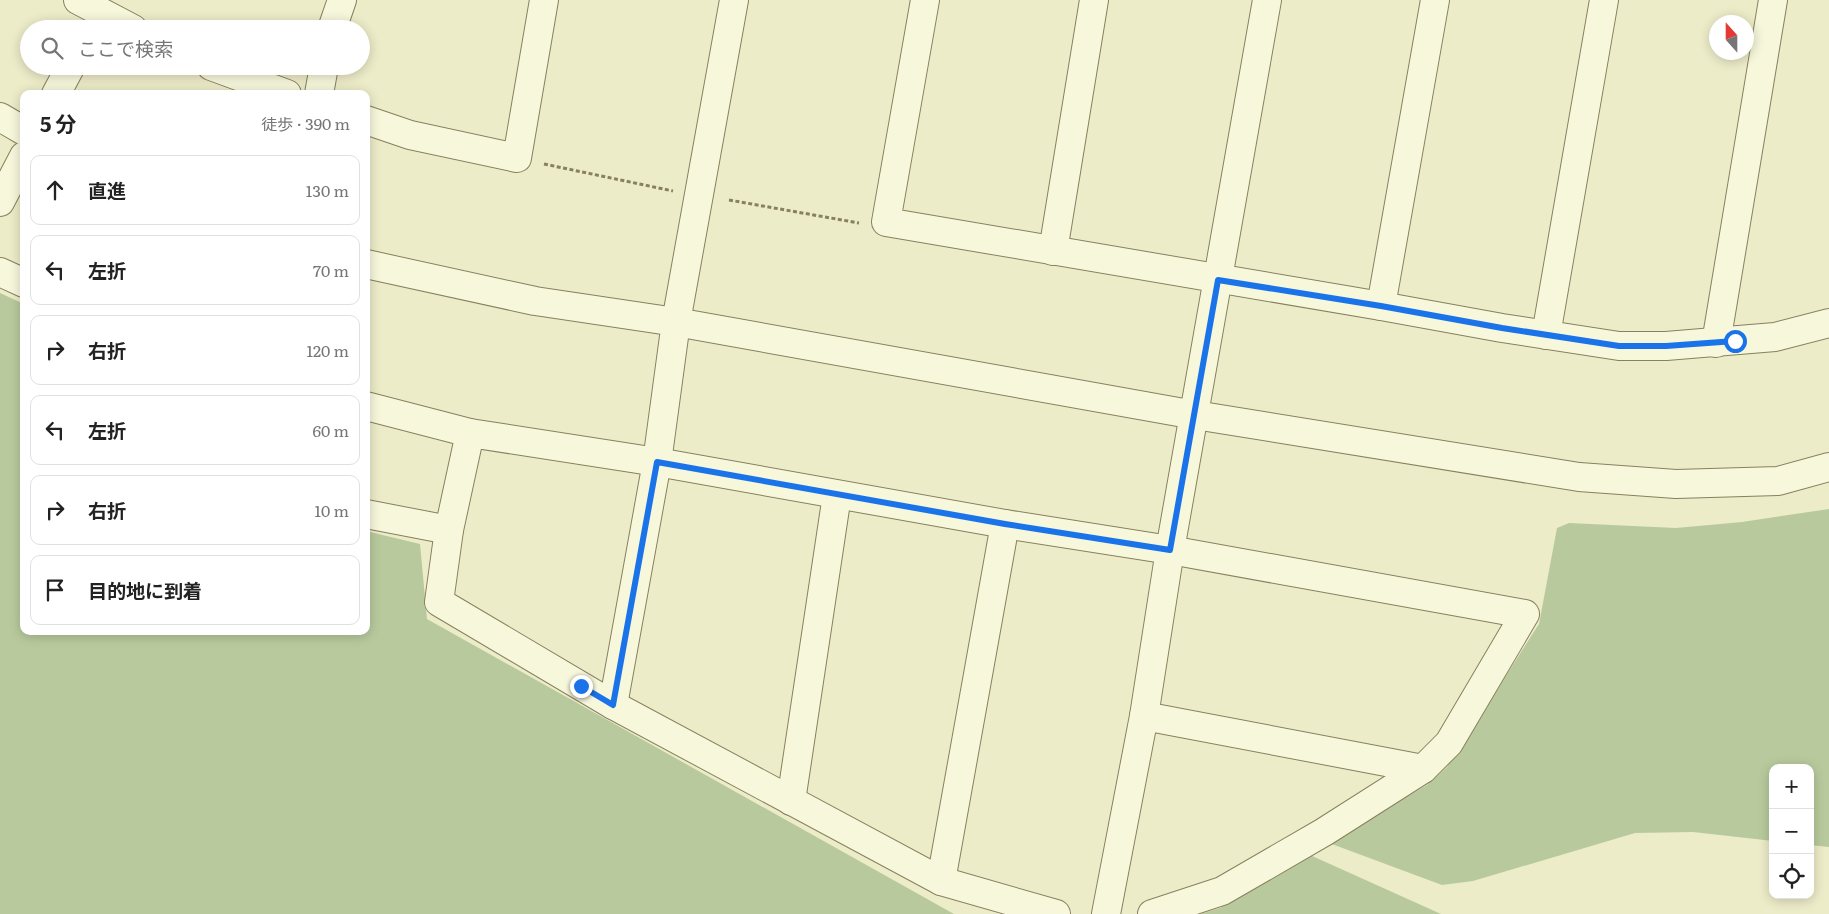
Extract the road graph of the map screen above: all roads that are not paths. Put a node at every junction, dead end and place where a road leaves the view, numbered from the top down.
1 (342, 0) edge
2 (544, 0) edge
3 (734, 0) edge
4 (925, 0) edge
5 (1094, 0) edge
6 (1267, 0) edge
7 (1435, 0) edge
8 (1604, 0) edge
9 (1773, 0) edge
10 (95, 10) edge
11 (115, 20) edge
12 (335, 20) edge
13 (66, 75) edge
14 (235, 75) edge
15 (322, 75) edge
16 (58, 90) edge
17 (276, 90) edge
18 (320, 90) edge
19 (0, 117) edge
20 (370, 121) edge
21 (20, 129) edge
22 (20, 164) edge
23 (0, 202) edge
24 (1053, 251) junction
25 (370, 265) edge
26 (0, 272) edge
27 (1218, 280) junction
28 (20, 281) edge
29 (1381, 306) junction
30 (676, 322) junction
31 (1829, 323) edge
32 (1546, 335) junction
33 (1716, 343) junction
34 (370, 407) edge
35 (1195, 415) junction
36 (470, 432) junction
37 (657, 462) junction
38 (1829, 467) edge
39 (837, 494) junction
40 (370, 515) edge
41 (1005, 524) junction
42 (449, 530) junction
43 (1170, 550) junction
44 (613, 705) junction
45 (1144, 716) junction
46 (1423, 769) junction
47 (791, 801) junction
48 (941, 880) junction
49 (1056, 914) edge
50 (1106, 914) edge
51 (1152, 914) edge

1 - 12 street
2 - 20 street
3 - 30 street
4 - 24 street
5 - 24 street
6 - 27 street
7 - 29 street
8 - 32 street
9 - 33 street
10 - 11 street
13 - 16 street
14 - 17 street
15 - 18 street
19 - 21 street
22 - 23 street
24 - 27 street
25 - 30 street
26 - 28 street
27 - 29 street
27 - 35 street
29 - 32 street
30 - 35 street
30 - 37 street
31 - 33 street
32 - 33 street
34 - 36 street
35 - 38 street
35 - 43 street
36 - 37 street
36 - 42 street
37 - 39 street
37 - 44 street
39 - 41 street
39 - 47 street
40 - 42 street
41 - 43 street
41 - 48 street
42 - 44 street
43 - 45 street
43 - 46 street
44 - 47 street
45 - 46 street
45 - 50 street
46 - 51 street
47 - 48 street
48 - 49 street

